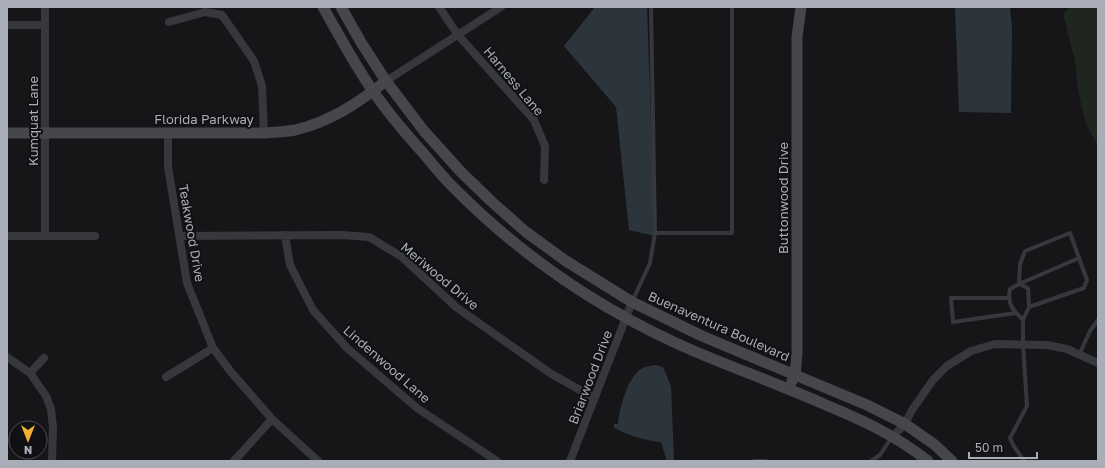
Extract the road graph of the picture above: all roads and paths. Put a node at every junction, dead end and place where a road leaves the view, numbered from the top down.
1 (45, 7) edge
2 (323, 7) edge
3 (342, 7) edge
4 (439, 7) edge
5 (501, 7) edge
6 (651, 7) edge
7 (732, 7) edge
8 (801, 7) edge
9 (169, 22) dead end
10 (7, 25) edge
11 (45, 25) junction
12 (458, 35) junction
13 (386, 81) junction
14 (373, 91) junction
15 (168, 132) junction
16 (7, 133) edge
17 (45, 133) junction
18 (264, 133) junction
19 (544, 180) dead end
20 (655, 233) junction
21 (285, 235) junction
22 (7, 236) edge
23 (45, 236) junction
24 (95, 236) dead end
25 (180, 236) junction
26 (1079, 258) junction
27 (1019, 284) junction
28 (1008, 298) junction
29 (632, 302) junction
30 (1029, 307) junction
31 (1016, 313) junction
32 (625, 318) junction
33 (1023, 320) junction
34 (1098, 320) edge
35 (1022, 344) junction
36 (213, 348) junction
37 (1079, 355) junction
38 (7, 357) edge
39 (44, 358) dead end
40 (1098, 362) edge
41 (30, 372) junction
42 (795, 375) junction
43 (166, 377) dead end
44 (790, 389) junction
45 (594, 398) junction
46 (272, 419) junction
47 (905, 424) junction
48 (893, 436) junction
49 (52, 461) edge
50 (234, 461) edge
51 (318, 461) edge
52 (498, 461) edge
53 (570, 461) edge
54 (754, 461) edge
55 (766, 461) edge
56 (871, 461) edge
57 (928, 461) edge
58 (952, 461) edge
59 (1024, 461) edge

1 - 11 street, Kumquat Lane
2 - 14 main road
3 - 13 main road, Buenaventura Boulevard
4 - 12 street, Harness Lane
5 - 12 street
6 - 20 lane
7 - 20 lane
8 - 42 main road, Buttonwood Drive
9 - 18 street
10 - 11 street
11 - 17 street, Kumquat Lane
12 - 13 street
12 - 19 street, Harness Lane
13 - 14 main road, Florida Parkway
13 - 29 main road, Buenaventura Boulevard
14 - 18 main road, Florida Parkway
14 - 32 main road
15 - 17 main road, Florida Parkway
15 - 18 main road, Florida Parkway
15 - 25 street, Teakwood Drive
16 - 17 main road, Florida Parkway
17 - 23 street, Kumquat Lane
20 - 29 lane
21 - 25 street, Meriwood Drive
21 - 45 street, Meriwood Drive
21 - 52 street, Lindenwood Lane
22 - 23 street
23 - 24 street
25 - 36 street, Teakwood Drive
26 - 27 lane
26 - 27 lane
26 - 30 lane
27 - 28 lane
27 - 30 lane
28 - 31 lane
28 - 31 lane
29 - 32 street, Briarwood Drive
29 - 42 main road, Buenaventura Boulevard
30 - 33 lane
31 - 33 lane
32 - 44 main road
32 - 45 street, Briarwood Drive
33 - 35 lane
34 - 37 lane
35 - 37 street
35 - 47 street
35 - 59 lane
36 - 43 street
36 - 46 street, Teakwood Drive
37 - 40 street
38 - 41 street
39 - 41 street
41 - 49 street
42 - 44 main road, Buttonwood Drive
42 - 47 main road, Buenaventura Boulevard
44 - 48 main road
45 - 53 street, Briarwood Drive
46 - 50 street
46 - 51 street, Teakwood Drive
47 - 48 street
47 - 58 main road, Buenaventura Boulevard
48 - 56 lane
48 - 57 main road
54 - 55 lane

